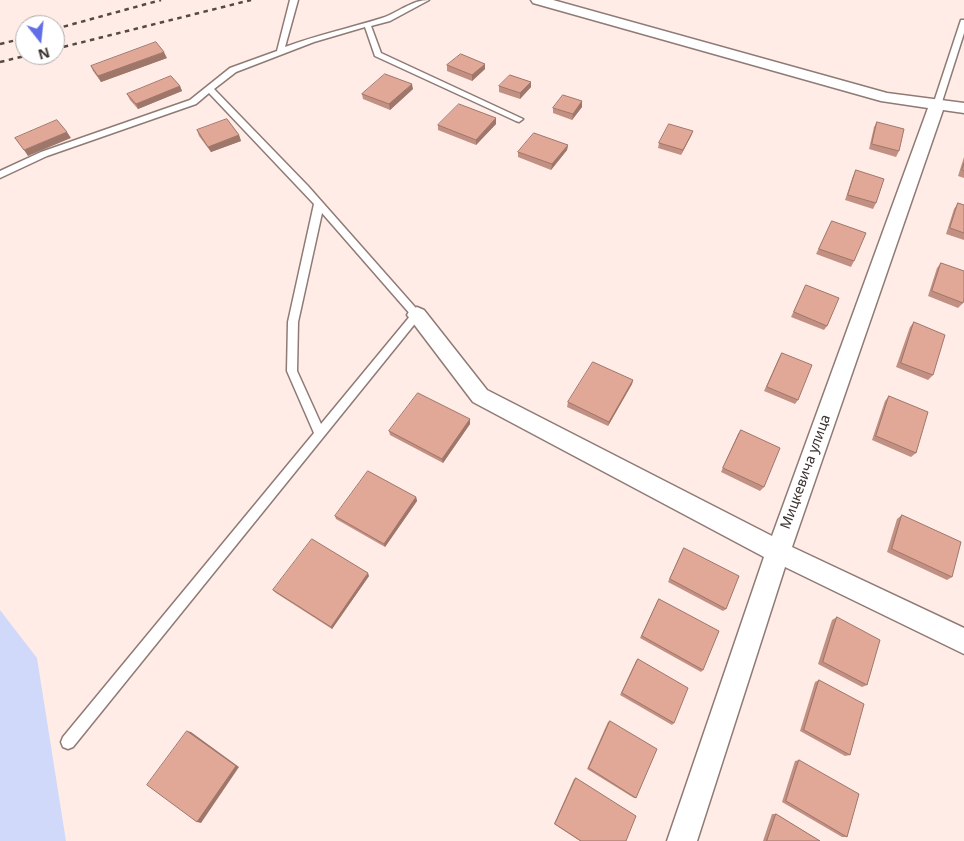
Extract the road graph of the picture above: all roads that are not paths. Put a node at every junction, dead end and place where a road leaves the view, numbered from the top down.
1 (294, 0) edge
2 (425, 0) edge
3 (538, 0) edge
4 (964, 22) edge
5 (366, 24) junction
6 (280, 52) junction
7 (209, 89) junction
8 (937, 105) junction
9 (963, 109) edge
10 (518, 119) dead end
11 (0, 175) edge
12 (318, 204) junction
13 (417, 316) junction
14 (320, 434) junction
15 (778, 552) junction
16 (964, 641) edge
17 (68, 742) dead end
18 (682, 841) edge

1 - 6 lane
2 - 5 lane
3 - 8 street
4 - 8 lane
5 - 6 lane
5 - 10 lane
6 - 7 lane
7 - 11 lane
7 - 12 lane
8 - 9 street
8 - 15 street, Мицкевича улица
12 - 13 lane
12 - 14 lane
13 - 14 lane
13 - 15 street
14 - 17 lane
15 - 16 street
15 - 18 street, Мицкевича улица

